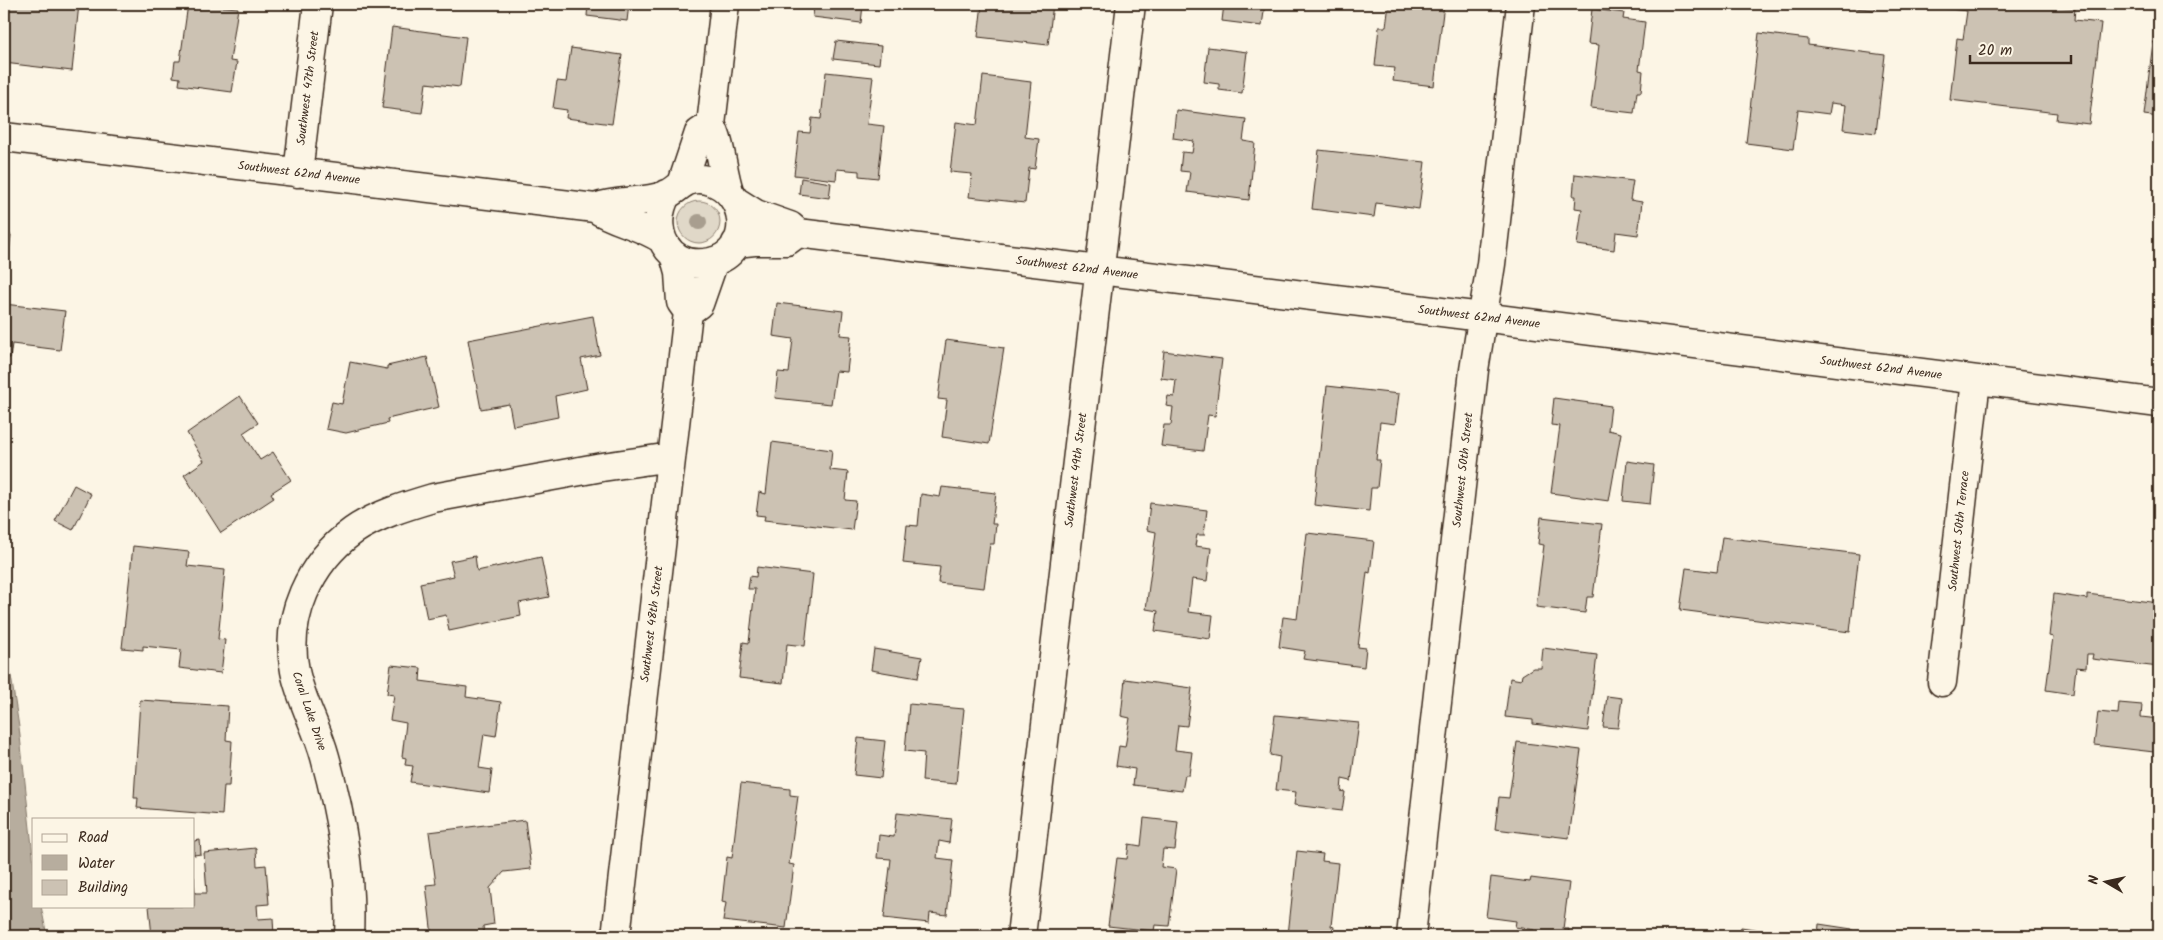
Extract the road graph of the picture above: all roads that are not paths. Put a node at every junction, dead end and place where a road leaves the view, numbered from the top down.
1 (318, 4) edge
2 (725, 4) edge
3 (1131, 4) edge
4 (1520, 4) edge
5 (711, 126) junction
6 (4, 136) edge
7 (298, 172) junction
8 (675, 189) junction
9 (733, 196) junction
10 (595, 208) junction
11 (798, 233) junction
12 (736, 243) junction
13 (668, 247) junction
14 (714, 261) junction
15 (1099, 270) junction
16 (688, 312) junction
17 (1482, 317) junction
18 (1976, 380) junction
19 (2159, 403) edge
20 (671, 457) junction
21 (1942, 682) dead end
22 (349, 936) edge
23 (616, 936) edge
24 (1021, 936) edge
25 (1410, 936) edge

1 - 7 street, Southwest 47th Street
2 - 5 street
3 - 15 street, Southwest 49th Street
4 - 17 street, Southwest 50th Street
5 - 8 street
5 - 9 street
6 - 7 street, Southwest 62nd Avenue
7 - 10 street, Southwest 62nd Avenue
8 - 9 street
8 - 10 street, Southwest 62nd Avenue
8 - 13 street
9 - 11 street, Southwest 62nd Avenue
9 - 12 street
10 - 13 street, Southwest 62nd Avenue
11 - 12 street, Southwest 62nd Avenue
11 - 15 street, Southwest 62nd Avenue
12 - 14 street
13 - 14 street
13 - 16 street, Southwest 48th Street
14 - 16 street
15 - 17 street, Southwest 62nd Avenue
15 - 24 street, Southwest 49th Street
16 - 20 street, Southwest 48th Street
17 - 18 street, Southwest 62nd Avenue
17 - 25 street, Southwest 50th Street
18 - 19 street, Southwest 62nd Avenue
18 - 21 street, Southwest 50th Terrace
20 - 22 street, Coral Lake Drive
20 - 23 street, Southwest 48th Street

